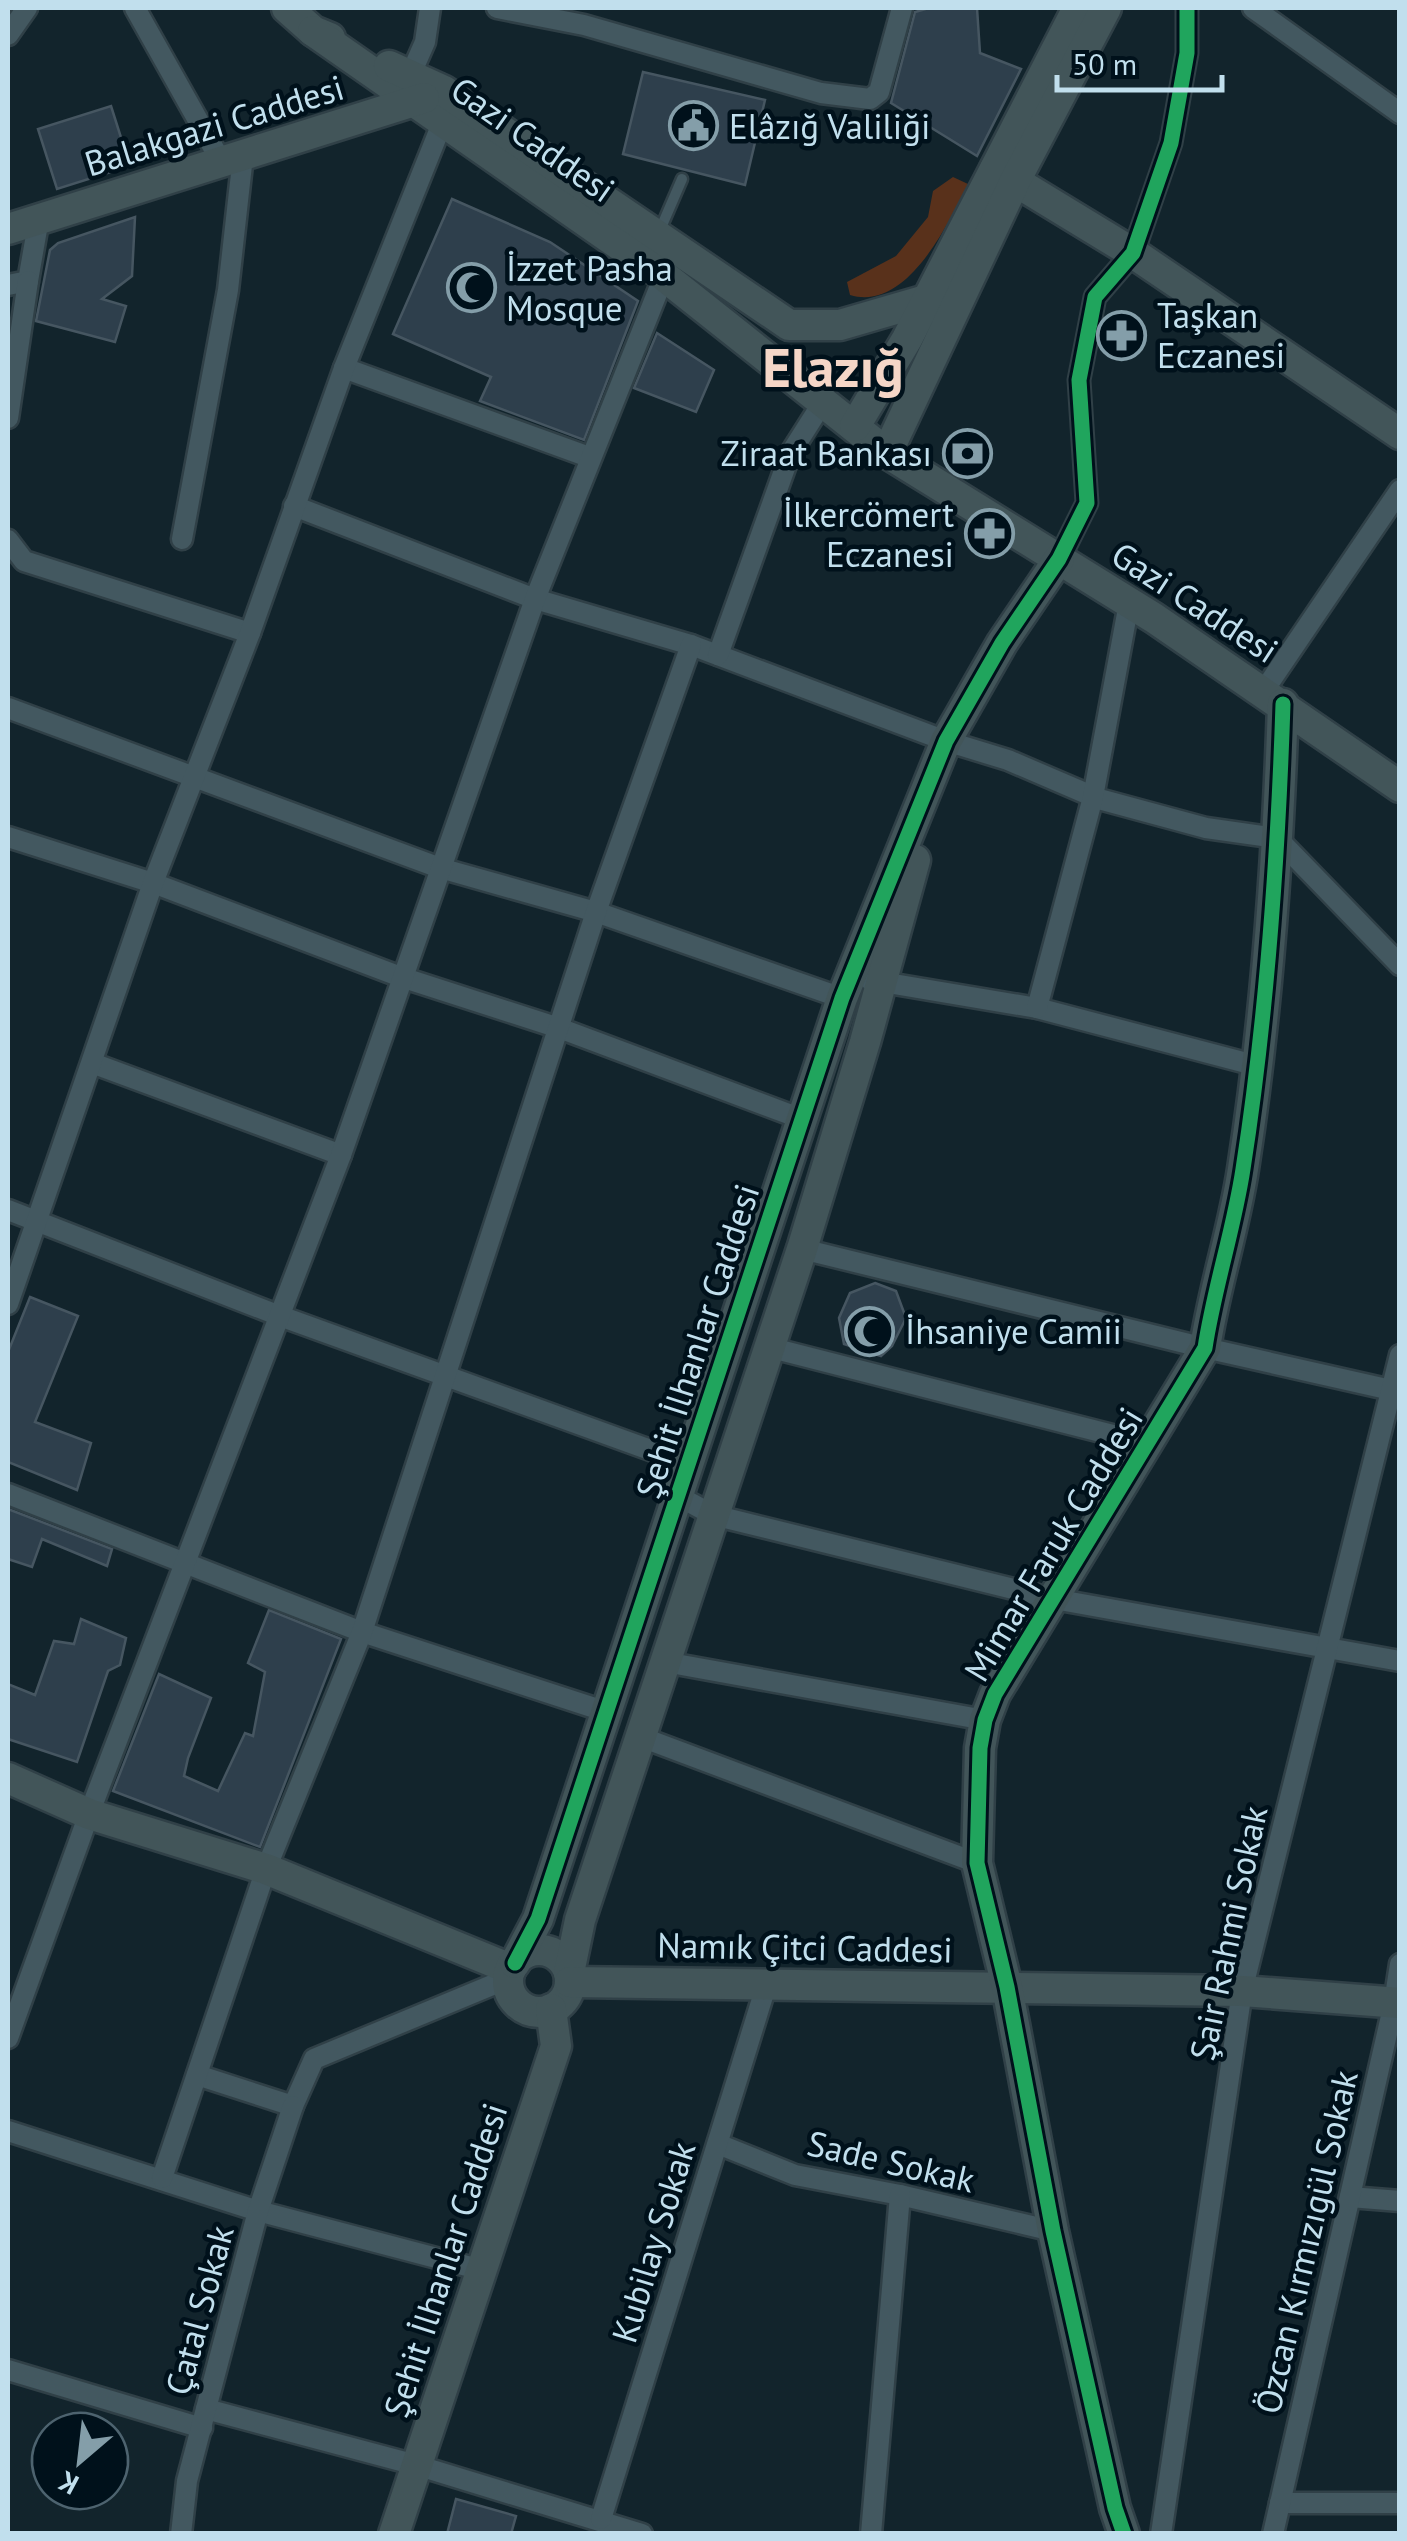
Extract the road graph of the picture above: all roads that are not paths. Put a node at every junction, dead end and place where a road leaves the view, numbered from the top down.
1 (27, 8) edge
2 (135, 8) edge
3 (286, 8) edge
4 (430, 8) edge
5 (497, 8) edge
6 (902, 8) edge
7 (1078, 8) edge
8 (1106, 8) edge
9 (1188, 8) edge
10 (1253, 8) edge
11 (538, 12) edge
12 (8, 35) edge
13 (412, 88) junction
14 (443, 106) junction
15 (1400, 114) edge
16 (233, 159) junction
17 (1005, 174) junction
18 (682, 179) dead end
19 (40, 218) junction
20 (8, 229) edge
21 (657, 236) junction
22 (1133, 253) junction
23 (664, 276) junction
24 (18, 283) edge
25 (926, 300) junction
26 (344, 368) junction
27 (823, 402) junction
28 (8, 418) edge
29 (856, 426) junction
30 (1400, 434) edge
31 (887, 453) junction
32 (589, 458) junction
33 (1400, 490) edge
34 (294, 506) junction
35 (182, 539) dead end
36 (8, 540) edge
37 (1059, 559) junction
38 (535, 599) junction
39 (1130, 603) junction
40 (250, 633) junction
41 (691, 645) junction
42 (718, 655) junction
43 (1273, 698) junction
44 (8, 708) edge
45 (946, 741) junction
46 (194, 774) junction
47 (1400, 787) edge
48 (1093, 797) junction
49 (8, 837) edge
50 (1277, 838) junction
51 (440, 868) junction
52 (153, 882) junction
53 (596, 912) junction
54 (1400, 965) edge
55 (402, 977) junction
56 (882, 983) junction
57 (846, 987) junction
58 (1036, 1008) junction
59 (559, 1028) junction
60 (92, 1063) junction
61 (1258, 1066) junction
62 (802, 1119) junction
63 (341, 1156) junction
64 (8, 1210) edge
65 (37, 1221) junction
66 (802, 1249) junction
67 (8, 1304) edge
68 (280, 1316) junction
69 (768, 1346) junction
70 (1205, 1348) junction
71 (1400, 1355) edge
72 (444, 1377) junction
73 (1396, 1392) edge
74 (1148, 1444) junction
75 (688, 1464) junction
76 (8, 1494) edge
77 (678, 1496) junction
78 (713, 1515) junction
79 (185, 1565) junction
80 (1054, 1599) junction
81 (362, 1632) junction
82 (1329, 1646) junction
83 (1400, 1661) edge
84 (665, 1662) junction
85 (607, 1712) junction
86 (985, 1720) junction
87 (641, 1738) junction
88 (8, 1778) edge
89 (88, 1814) junction
90 (977, 1863) junction
91 (266, 1869) junction
92 (1400, 1964) edge
93 (511, 1970) junction
94 (569, 1977) junction
95 (767, 1983) junction
96 (1007, 1987) junction
97 (1242, 1991) junction
98 (1397, 2003) edge
99 (551, 2010) junction
100 (8, 2038) edge
101 (197, 2074) junction
102 (293, 2106) junction
103 (8, 2131) edge
104 (718, 2144) junction
105 (162, 2178) junction
106 (900, 2195) junction
107 (1350, 2197) junction
108 (1400, 2201) edge
109 (258, 2211) junction
110 (1054, 2231) junction
111 (482, 2270) junction
112 (8, 2370) edge
113 (204, 2418) junction
114 (416, 2465) junction
115 (1400, 2502) edge
116 (1280, 2503) junction
117 (600, 2519) junction
118 (182, 2534) edge
119 (394, 2534) edge
120 (642, 2534) edge
121 (871, 2534) edge
122 (1124, 2534) edge
123 (1161, 2534) edge
124 (1273, 2534) edge

1 - 12 street
2 - 16 street
3 - 13 street
4 - 13 street
5 - 11 street
6 - 11 street
7 - 17 street
8 - 17 street
9 - 22 street
10 - 15 street
13 - 14 street
13 - 16 street, Balakgazi Caddesi
14 - 21 street
14 - 23 street, Gazi Caddesi
14 - 26 street
16 - 19 street, Balakgazi Caddesi
16 - 35 street
17 - 22 street
17 - 25 street
17 - 31 street
18 - 21 lane
19 - 20 street, Balakgazi Caddesi
19 - 24 street
21 - 25 street
22 - 30 street
22 - 37 street
23 - 27 street, Gazi Caddesi
23 - 32 street
24 - 28 street
25 - 29 street
26 - 32 street
26 - 34 street
27 - 29 street, Gazi Caddesi
27 - 42 street
29 - 31 street, Gazi Caddesi
31 - 37 street, Gazi Caddesi
32 - 38 street
33 - 43 street
34 - 38 street
34 - 40 street
36 - 40 street
37 - 39 street, Gazi Caddesi
37 - 45 street
38 - 41 street
38 - 51 street
39 - 43 street, Gazi Caddesi
39 - 48 street
40 - 46 street
41 - 42 street
41 - 53 street
42 - 45 street
43 - 47 street, Gazi Caddesi
43 - 50 street, Mimar Faruk Caddesi
44 - 46 street
45 - 48 street
45 - 56 street, Şehit İlhanlar Caddesi
45 - 57 street, Şehit İlhanlar Caddesi
46 - 51 street
46 - 52 street
48 - 50 street
48 - 58 street
49 - 52 street
50 - 54 street
50 - 61 street, Mimar Faruk Caddesi
51 - 53 street
51 - 55 street
52 - 55 street
52 - 60 street
53 - 57 street
53 - 59 street
55 - 59 street
55 - 63 street
56 - 57 street
56 - 58 street
56 - 66 street, Şehit İlhanlar Caddesi
57 - 62 street, Şehit İlhanlar Caddesi
58 - 61 street
59 - 62 street
59 - 72 street
60 - 63 street
60 - 65 street
61 - 70 street, Mimar Faruk Caddesi
62 - 75 street, Şehit İlhanlar Caddesi
63 - 68 street
64 - 65 street
65 - 67 street
65 - 68 street
66 - 69 street, Şehit İlhanlar Caddesi
66 - 70 street
68 - 72 street
68 - 79 street
69 - 74 street
69 - 78 street, Şehit İlhanlar Caddesi
70 - 73 street
70 - 74 street, Mimar Faruk Caddesi
71 - 73 street, Şair Rahmi Sokak
72 - 75 street
72 - 81 street
73 - 82 street, Şair Rahmi Sokak
74 - 80 street, Mimar Faruk Caddesi
75 - 77 street, Şehit İlhanlar Caddesi
76 - 79 street
77 - 78 street
77 - 85 street, Şehit İlhanlar Caddesi
78 - 80 street
78 - 84 street, Şehit İlhanlar Caddesi
79 - 81 street
79 - 89 street
80 - 82 street
80 - 86 street, Mimar Faruk Caddesi
81 - 85 street
81 - 91 street
82 - 83 street
82 - 97 street, Şair Rahmi Sokak
84 - 86 street
84 - 87 street, Şehit İlhanlar Caddesi
85 - 93 street, Şehit İlhanlar Caddesi
86 - 90 street, Mimar Faruk Caddesi
87 - 90 street
87 - 94 street, Şehit İlhanlar Caddesi
88 - 89 street
89 - 91 street
89 - 100 street
90 - 96 street, Mimar Faruk Caddesi
91 - 93 street
91 - 101 street
92 - 98 street, Özcan Kırmızıgül Sokak
93 - 94 street
93 - 99 street
93 - 102 street, Çatal Sokak
94 - 95 street, Namık Çitci Caddesi
94 - 99 street
95 - 96 street, Namık Çitci Caddesi
95 - 104 street, Kubilay Sokak
96 - 97 street, Namık Çitci Caddesi
96 - 110 street, Mimar Faruk Caddesi
97 - 98 street, Namık Çitci Caddesi
97 - 123 street, Şair Rahmi Sokak
98 - 107 street, Özcan Kırmızıgül Sokak
99 - 111 street, Şehit İlhanlar Caddesi
101 - 102 street
101 - 105 street
102 - 109 street, Çatal Sokak
103 - 105 street
104 - 106 street, Sade Sokak
104 - 117 street, Kubilay Sokak
105 - 109 street
106 - 110 street, Sade Sokak
106 - 121 street
107 - 108 street
107 - 116 street, Özcan Kırmızıgül Sokak
109 - 111 street
109 - 113 street, Çatal Sokak
110 - 122 street, Mimar Faruk Caddesi
111 - 114 street, Şehit İlhanlar Caddesi
112 - 113 street
113 - 114 street
113 - 118 street, Çatal Sokak
114 - 117 street
114 - 119 street, Şehit İlhanlar Caddesi
115 - 116 street
116 - 124 street, Özcan Kırmızıgül Sokak
117 - 120 street

